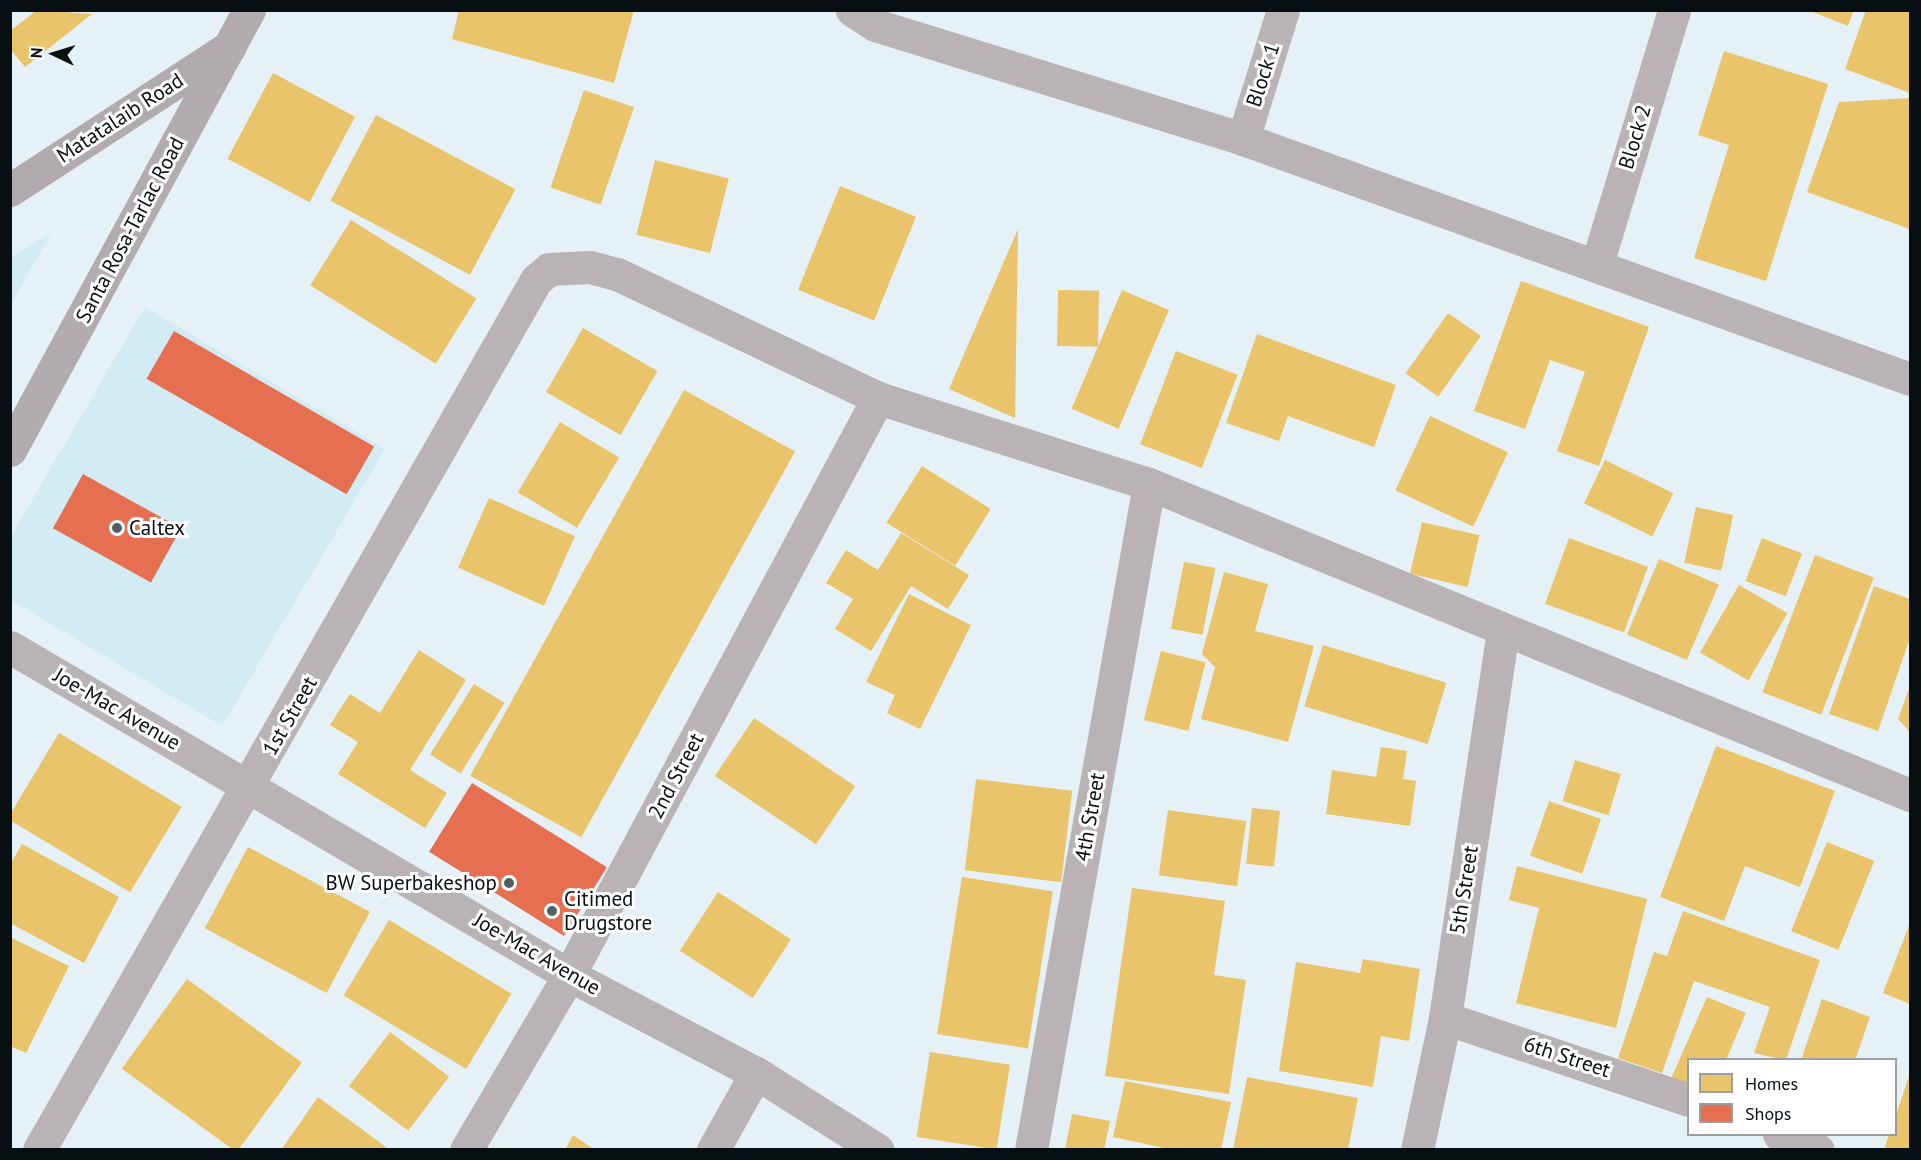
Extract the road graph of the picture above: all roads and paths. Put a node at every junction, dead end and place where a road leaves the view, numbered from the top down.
1 (249, 10) edge
2 (852, 10) edge
3 (1283, 10) edge
4 (1674, 10) edge
5 (229, 47) junction
6 (1243, 139) junction
7 (10, 190) edge
8 (1597, 264) junction
9 (1911, 380) edge
10 (878, 398) junction
11 (10, 450) edge
12 (1149, 484) junction
13 (1503, 629) junction
14 (10, 647) edge
15 (250, 786) junction
16 (1911, 795) edge
17 (569, 975) junction
18 (1445, 1018) junction
19 (756, 1073) junction
20 (1687, 1099) edge
21 (1784, 1136) edge
22 (39, 1149) edge
23 (466, 1149) edge
24 (713, 1149) edge
25 (879, 1149) edge
26 (1031, 1149) edge
27 (1417, 1149) edge
28 (1818, 1149) edge

1 - 5 highway, Santa Rosa-Tarlac Road
2 - 6 street
3 - 6 street, Block 1
4 - 8 street, Block 2
5 - 7 main road, Matatalaib Road
5 - 11 highway, Santa Rosa-Tarlac Road
6 - 8 street
8 - 9 street
10 - 12 street
10 - 15 street, 1st Street
10 - 17 street, 2nd Street
12 - 13 street
12 - 26 street, 4th Street
13 - 16 street
13 - 18 street, 5th Street
14 - 15 street, Joe-Mac Avenue
15 - 17 street, Joe-Mac Avenue
15 - 22 street, 1st Street
17 - 19 street, Joe-Mac Avenue
17 - 23 street, 2nd Street
18 - 20 street, 6th Street
18 - 27 street, 5th Street
19 - 24 street
19 - 25 street, Joe-Mac Avenue
21 - 28 street

